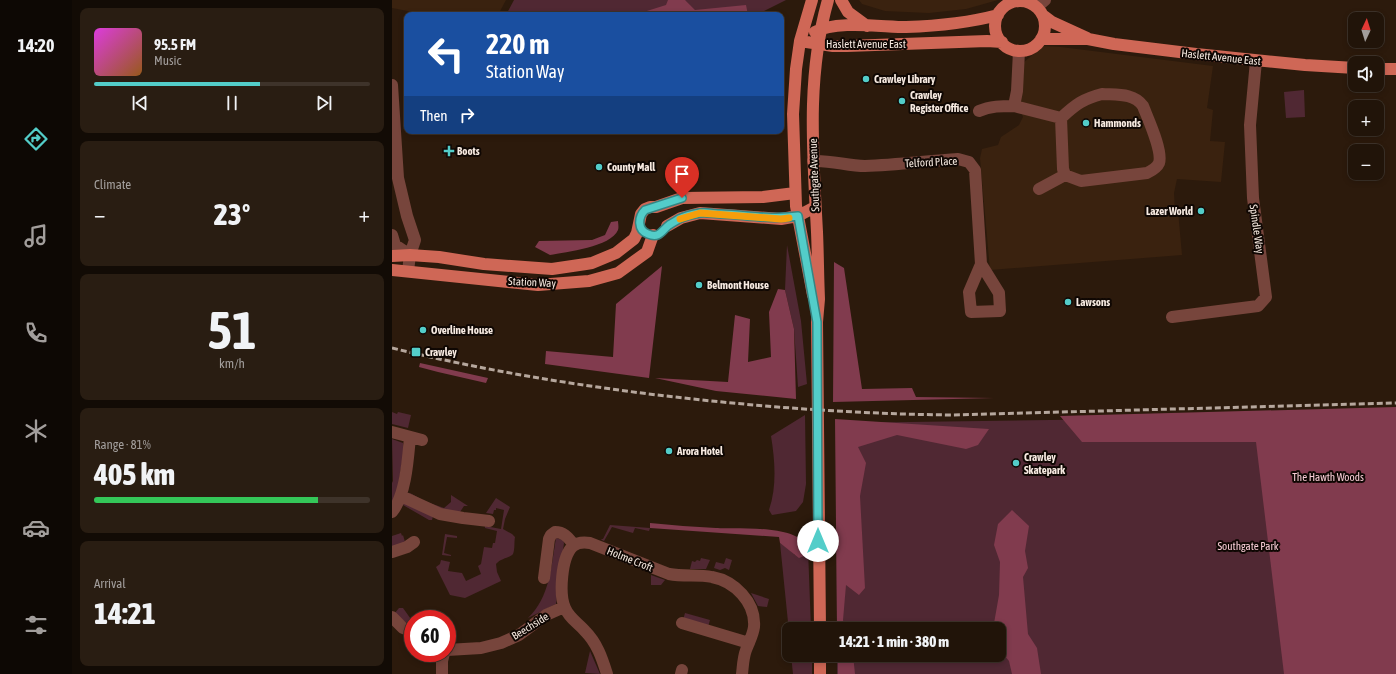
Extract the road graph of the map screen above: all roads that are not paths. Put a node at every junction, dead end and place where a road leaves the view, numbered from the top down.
1 (812, 0) edge
2 (828, 0) edge
3 (841, 0) edge
4 (1042, 8) edge
5 (998, 15) junction
6 (867, 26) junction
7 (822, 28) junction
8 (1041, 39) junction
9 (1088, 39) junction
10 (800, 41) junction
11 (1002, 42) junction
12 (819, 44) junction
13 (1019, 51) junction
14 (1256, 61) junction
15 (1348, 68) edge
16 (1384, 69) edge
17 (1396, 69) edge
18 (392, 85) edge
19 (1014, 106) junction
20 (979, 111) dead end
21 (1061, 118) junction
22 (813, 161) junction
23 (1065, 175) junction
24 (1039, 190) dead end
25 (795, 193) junction
26 (656, 207) junction
27 (815, 207) junction
28 (798, 216) junction
29 (640, 223) junction
30 (667, 226) junction
31 (653, 235) junction
32 (392, 236) edge
33 (410, 255) junction
34 (392, 256) edge
35 (981, 264) dead end
36 (392, 270) edge
37 (408, 271) junction
38 (1172, 317) dead end
39 (817, 322) junction
40 (392, 432) edge
41 (401, 496) junction
42 (392, 512) edge
43 (489, 521) dead end
44 (414, 542) dead end
45 (574, 545) junction
46 (392, 552) edge
47 (544, 578) dead end
48 (564, 607) junction
49 (392, 617) edge
50 (820, 622) edge
51 (682, 623) dead end
52 (404, 628) edge
53 (749, 643) junction
54 (456, 649) edge
55 (442, 662) edge
56 (820, 662) edge
57 (442, 674) edge
58 (607, 674) edge
59 (742, 674) edge
60 (820, 674) edge

1 - 10 main road, Southgate Avenue
2 - 7 main road, Southgate Avenue
3 - 6 main road, Haslett Avenue East
4 - 5 main road
4 - 8 main road
4 - 9 main road, Haslett Avenue East
5 - 6 main road, Haslett Avenue East
5 - 11 main road
6 - 7 main road, Haslett Avenue East
7 - 10 main road, Haslett Avenue East
7 - 12 main road, Southgate Avenue
8 - 9 main road, Haslett Avenue East
8 - 13 main road
9 - 14 main road, Haslett Avenue East
10 - 12 main road, Haslett Avenue East
10 - 25 main road, Southgate Avenue
11 - 12 main road, Haslett Avenue East
11 - 13 main road
12 - 22 main road, Southgate Avenue
13 - 19 street
14 - 15 main road, Haslett Avenue East
14 - 38 street, Spindle Way
16 - 17 main road
18 - 33 street
19 - 20 street
19 - 21 street
21 - 23 street
21 - 23 street
22 - 27 main road, Southgate Avenue
22 - 35 street, Telford Place
23 - 24 street
25 - 26 main road, Station Way
25 - 27 main road
25 - 28 main road, Southgate Avenue
26 - 29 main road, Station Way
26 - 30 main road
27 - 28 main road
27 - 39 main road, Southgate Avenue
28 - 30 main road
28 - 39 main road, Southgate Avenue
29 - 31 main road
29 - 33 main road, Station Way
30 - 31 main road
31 - 37 main road, Station Way
32 - 33 street
33 - 34 main road, Station Way
33 - 37 street
36 - 37 main road, Station Way
39 - 50 main road, Southgate Avenue
40 - 41 street
41 - 42 street
41 - 43 street
44 - 46 street
45 - 47 street
45 - 48 street
45 - 53 street, Holme Croft
48 - 54 street, Beechside
48 - 58 street
49 - 52 street
51 - 53 street
53 - 59 street, Holme Croft
55 - 57 street
56 - 60 main road

